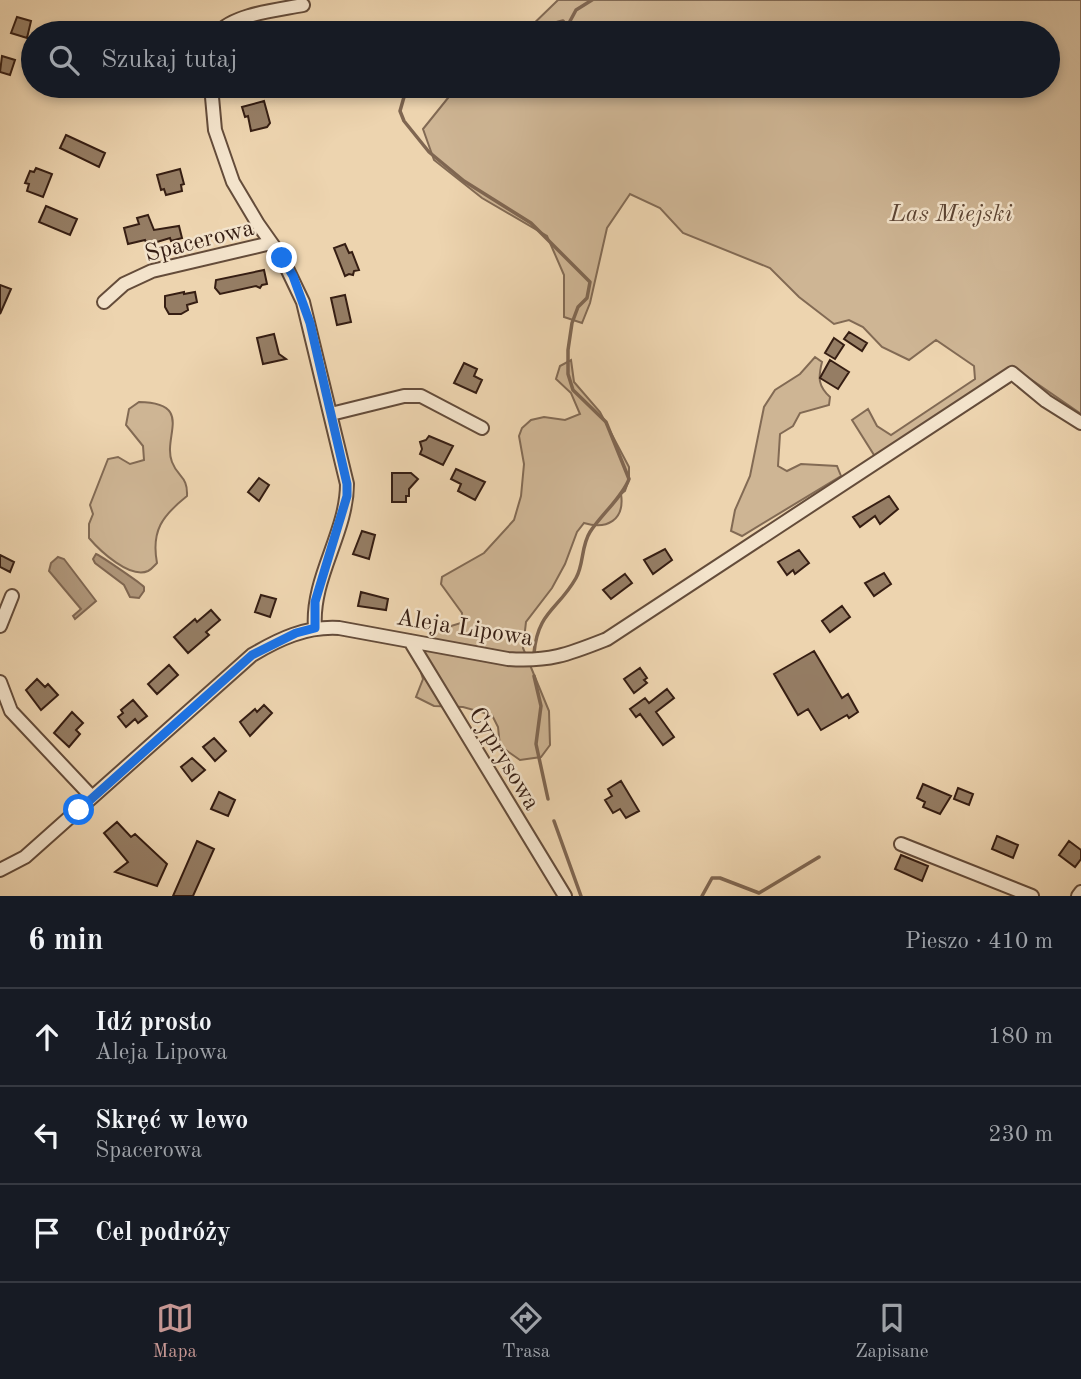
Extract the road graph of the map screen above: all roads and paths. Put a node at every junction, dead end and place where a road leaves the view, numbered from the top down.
1 (303, 5) dead end
2 (236, 21) edge
3 (212, 98) edge
4 (271, 243) junction
5 (104, 302) dead end
6 (331, 414) junction
7 (1081, 423) edge
8 (482, 428) dead end
9 (12, 596) dead end
10 (0, 626) edge
11 (315, 628) junction
12 (410, 641) junction
13 (0, 682) edge
14 (92, 797) junction
15 (901, 844) dead end
16 (0, 870) edge
17 (1081, 892) edge
18 (565, 896) edge
19 (1032, 896) edge
20 (1078, 896) edge

1 - 2 street
3 - 4 street, Spacerowa
4 - 5 street, Spacerowa
4 - 6 street, Spacerowa
6 - 8 street
6 - 11 street, Spacerowa
7 - 12 street, Aleja Lipowa
9 - 10 street
11 - 12 street, Aleja Lipowa
11 - 14 street, Aleja Lipowa
12 - 18 street, Cyprysowa
13 - 14 street
14 - 16 street, Aleja Lipowa
15 - 19 street
17 - 20 street

